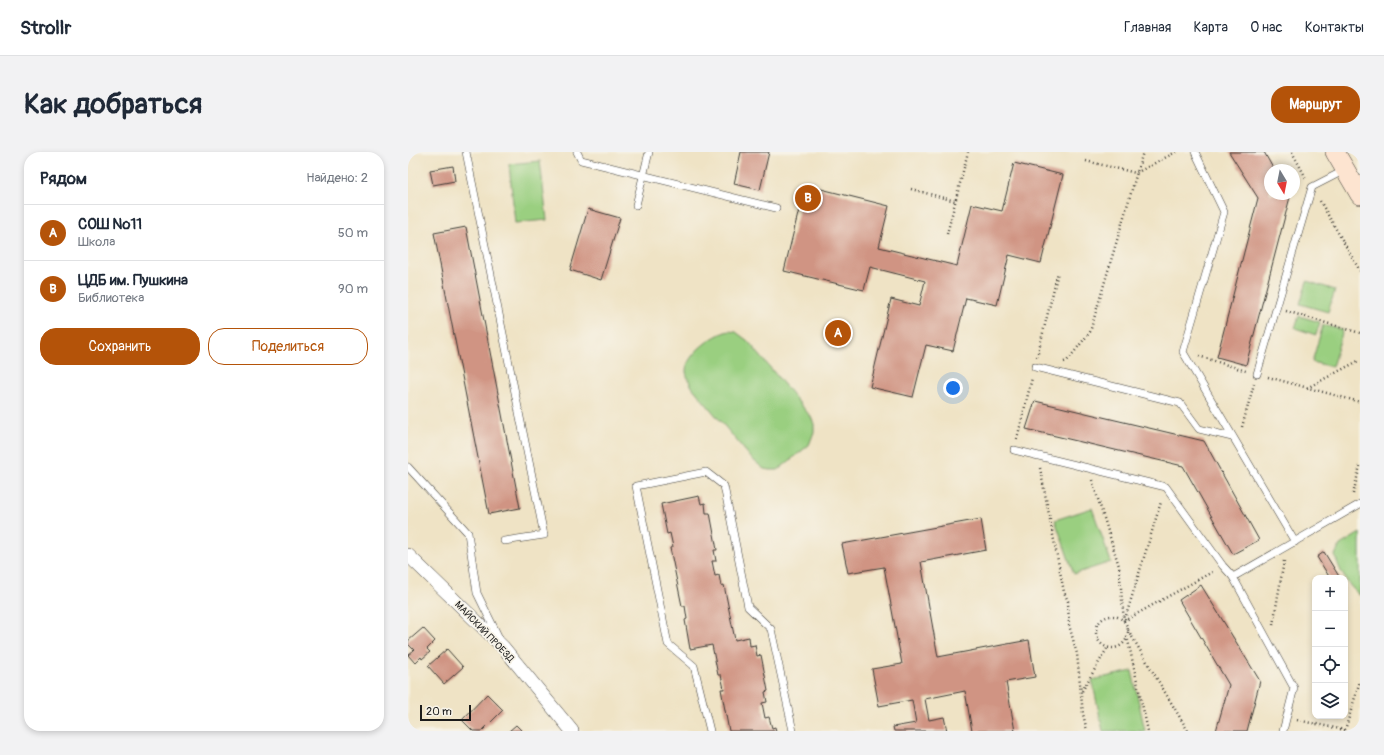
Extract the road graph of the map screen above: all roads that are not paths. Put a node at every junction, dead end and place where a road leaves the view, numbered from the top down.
1 (466, 152) edge
2 (577, 152) edge
3 (649, 152) edge
4 (1195, 152) edge
5 (1334, 152) edge
6 (1345, 170) junction
7 (643, 175) junction
8 (1360, 195) edge
9 (636, 205) dead end
10 (776, 208) dead end
11 (1035, 367) road end
12 (1257, 374) road end
13 (1232, 437) junction
14 (1014, 450) road end
15 (408, 467) edge
16 (1360, 504) edge
17 (504, 541) dead end
18 (1295, 542) junction
19 (408, 555) edge
20 (1233, 577) junction
21 (503, 647) junction
22 (572, 731) edge
23 (710, 731) edge
24 (793, 731) edge
25 (1283, 731) edge

1 - 17 lane
2 - 7 lane
3 - 7 lane
4 - 13 lane
5 - 6 street
6 - 8 street
6 - 12 lane
7 - 9 lane
7 - 10 lane
11 - 13 lane
13 - 18 lane
14 - 20 lane
15 - 21 lane
16 - 18 lane
18 - 20 lane
19 - 21 street, МАЙСКИЙ ПРОЕЗД
20 - 25 lane
21 - 22 street, МАЙСКИЙ ПРОЕЗД
23 - 24 lane

